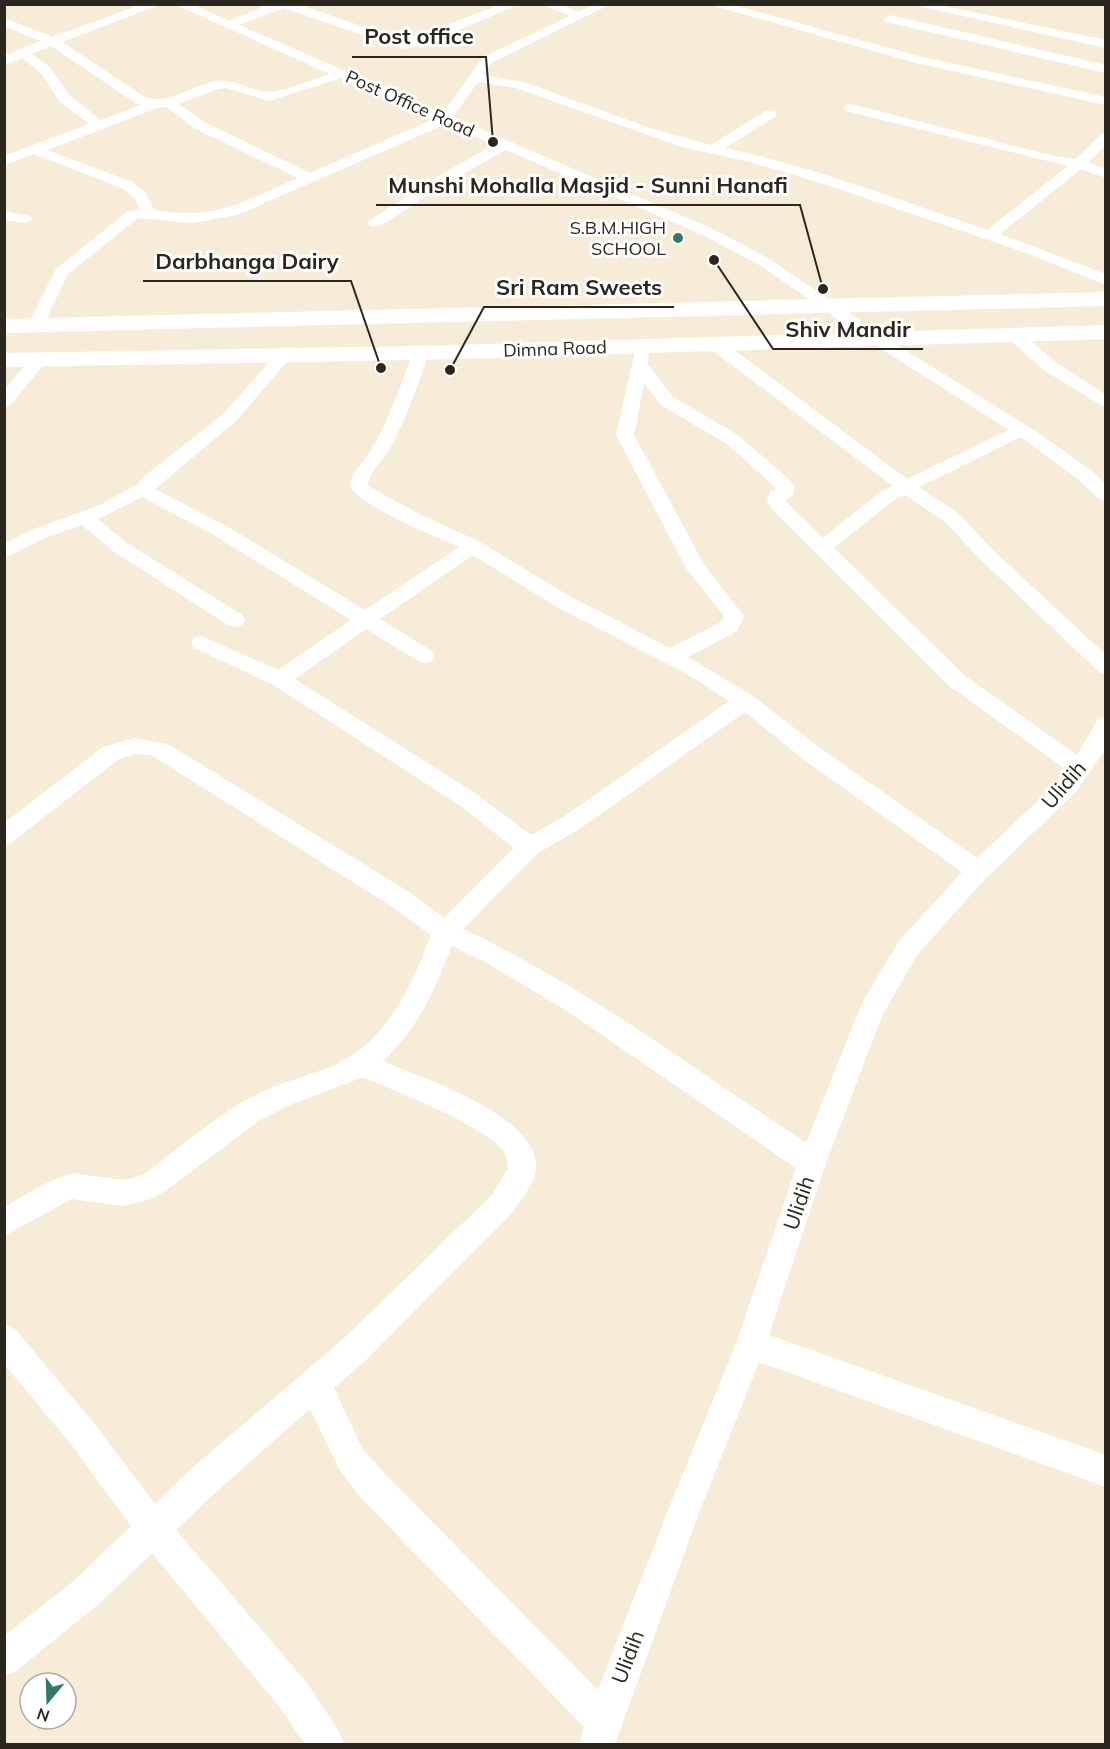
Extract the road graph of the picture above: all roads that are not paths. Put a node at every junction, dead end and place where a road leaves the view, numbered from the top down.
1 (156, 4) edge
2 (180, 4) edge
3 (283, 4) edge
4 (514, 4) edge
5 (547, 4) edge
6 (605, 4) edge
7 (714, 4) edge
8 (913, 4) edge
9 (903, 5) edge
10 (580, 16) junction
11 (890, 19) dead end
12 (4, 21) edge
13 (228, 25) junction
14 (52, 41) junction
15 (1106, 44) edge
16 (23, 53) junction
17 (4, 61) edge
18 (1106, 69) edge
19 (342, 74) junction
20 (1106, 76) edge
21 (474, 77) junction
22 (1087, 96) junction
23 (1106, 101) edge
24 (162, 104) junction
25 (851, 108) dead end
26 (770, 114) dead end
27 (445, 119) junction
28 (99, 125) junction
29 (1106, 137) edge
30 (504, 145) junction
31 (33, 149) junction
32 (712, 150) junction
33 (4, 161) edge
34 (1081, 164) junction
35 (1106, 174) edge
36 (310, 178) junction
37 (147, 213) junction
38 (4, 215) edge
39 (25, 219) dead end
40 (375, 223) dead end
41 (989, 235) junction
42 (1106, 280) edge
43 (1106, 299) edge
44 (829, 306) junction
45 (36, 325) junction
46 (4, 326) edge
47 (1106, 332) edge
48 (1013, 334) junction
49 (878, 340) junction
50 (715, 344) junction
51 (421, 353) junction
52 (285, 355) junction
53 (641, 356) junction
54 (40, 359) junction
55 (4, 360) edge
56 (4, 402) edge
57 (1106, 403) edge
58 (1022, 430) junction
59 (906, 487) junction
60 (145, 488) junction
61 (1106, 495) edge
62 (85, 518) junction
63 (473, 546) junction
64 (821, 549) junction
65 (4, 552) edge
66 (235, 620) dead end
67 (369, 620) junction
68 (201, 643) dead end
69 (425, 656) dead end
70 (670, 657) junction
71 (1106, 667) edge
72 (280, 679) junction
73 (745, 701) junction
74 (1106, 724) edge
75 (1080, 768) junction
76 (4, 836) edge
77 (530, 847) junction
78 (978, 871) junction
79 (445, 933) junction
80 (362, 1064) junction
81 (812, 1164) junction
82 (4, 1223) edge
83 (4, 1340) edge
84 (752, 1344) junction
85 (315, 1384) junction
86 (1106, 1471) edge
87 (153, 1528) junction
88 (4, 1659) edge
89 (601, 1733) edge
90 (326, 1744) edge

1 - 14 street
2 - 13 street, Post Office Road
3 - 4 street
3 - 13 street
5 - 10 street
6 - 10 street
7 - 22 street
8 - 9 street
8 - 15 street
10 - 21 street
11 - 18 street
12 - 14 street
13 - 19 street, Post Office Road
14 - 16 street
14 - 24 street
16 - 17 street
16 - 28 street
19 - 24 street
19 - 27 street, Post Office Road
20 - 22 street
21 - 27 street
21 - 32 street
22 - 23 street
24 - 28 street
24 - 36 street
25 - 34 street
26 - 32 street
27 - 30 street, Post Office Road
27 - 36 street
28 - 31 street
29 - 34 street
30 - 40 street
30 - 44 street, Post Office Road
31 - 33 street
31 - 37 street
32 - 41 street
34 - 35 street
34 - 41 street
36 - 37 street
37 - 45 street
38 - 39 street
41 - 42 street
43 - 44 street
44 - 45 street
44 - 49 street, Post Office Road
45 - 46 street
47 - 48 street, Dimna Road
48 - 49 street, Dimna Road
48 - 57 street
49 - 50 street, Dimna Road
49 - 58 street
50 - 53 street, Dimna Road
50 - 59 street
51 - 52 street, Dimna Road
51 - 53 street, Dimna Road
51 - 63 street
52 - 54 street, Dimna Road
52 - 60 street
53 - 64 street
53 - 70 street
54 - 55 street, Dimna Road
54 - 56 street
58 - 59 street
58 - 61 street
59 - 64 street
59 - 71 street
60 - 62 street
60 - 67 street
62 - 65 street
62 - 66 street
63 - 67 street
63 - 70 street
64 - 75 street
67 - 69 street
67 - 72 street
68 - 72 street
70 - 73 street
72 - 77 street
73 - 77 street
73 - 78 street
74 - 75 street, Ulidih
75 - 78 street, Ulidih
76 - 79 street
77 - 79 street
78 - 81 street, Ulidih
79 - 80 street
79 - 81 street
80 - 82 street
80 - 85 street
81 - 84 street, Ulidih
83 - 87 street
84 - 86 street
84 - 89 street, Ulidih
85 - 87 street
85 - 89 street
87 - 88 street
87 - 90 street

